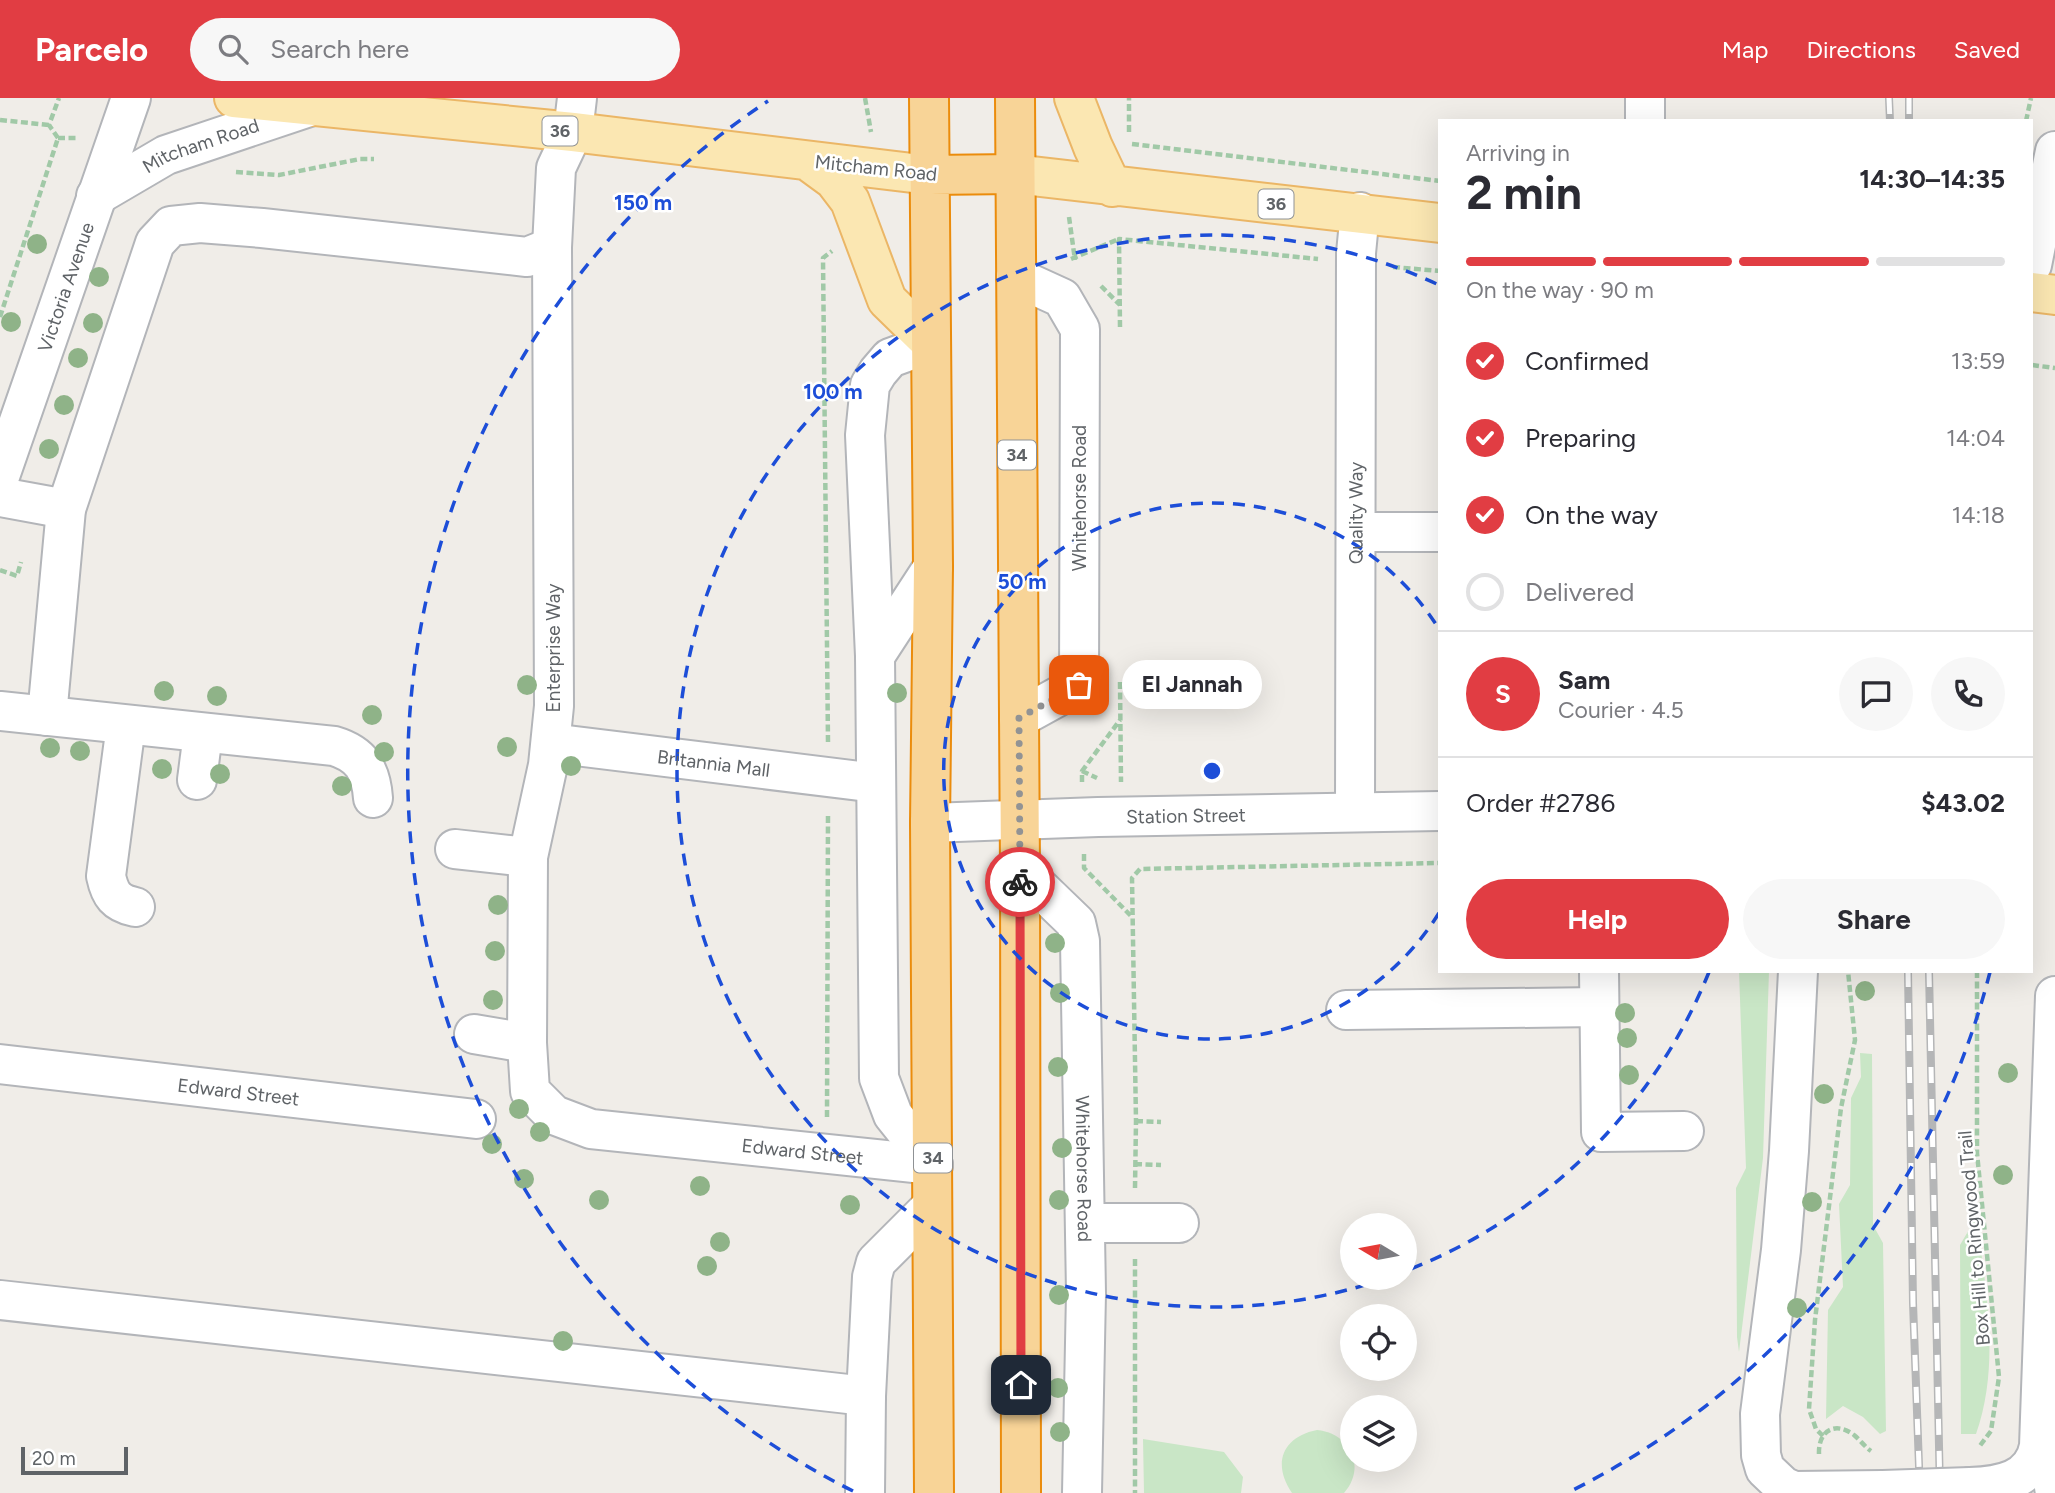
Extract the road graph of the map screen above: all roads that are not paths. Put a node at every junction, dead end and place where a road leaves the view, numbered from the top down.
1 (131, 98) edge
2 (234, 98) edge
3 (929, 98) edge
4 (1015, 98) edge
5 (1074, 98) edge
6 (1645, 98) edge
7 (312, 106) junction
8 (575, 115) edge
9 (1644, 119) edge
10 (2055, 151) edge
11 (808, 161) junction
12 (1015, 174) junction
13 (929, 175) junction
14 (1112, 187) junction
15 (96, 195) junction
16 (1360, 212) junction
17 (1438, 223) edge
18 (552, 247) junction
19 (2033, 260) edge
20 (1016, 277) junction
21 (2033, 292) edge
22 (2055, 295) edge
23 (930, 343) junction
24 (15, 386) edge
25 (0, 476) edge
26 (0, 497) edge
27 (66, 509) junction
28 (1438, 531) edge
29 (1357, 532) junction
30 (933, 566) junction
31 (875, 656) junction
32 (0, 711) edge
33 (47, 716) junction
34 (1019, 718) junction
35 (126, 725) junction
36 (203, 733) junction
37 (551, 743) junction
38 (197, 779) dead end
39 (876, 783) junction
40 (373, 798) dead end
41 (1438, 811) edge
42 (1355, 812) junction
43 (1019, 820) junction
44 (930, 823) junction
45 (455, 849) dead end
46 (528, 857) junction
47 (1020, 870) junction
48 (135, 907) dead end
49 (1798, 973) edge
50 (1599, 989) edge
51 (1346, 1010) dead end
52 (2054, 1020) edge
53 (474, 1034) dead end
54 (527, 1043) junction
55 (0, 1064) edge
56 (476, 1119) dead end
57 (591, 1129) joint
58 (1684, 1131) dead end
59 (933, 1165) junction
60 (932, 1206) junction
61 (1085, 1223) junction
62 (1179, 1223) dead end
63 (0, 1300) edge
64 (866, 1396) junction
65 (2041, 1402) junction
66 (2023, 1484) edge
67 (1807, 1492) edge
68 (865, 1493) edge
69 (934, 1493) edge
70 (1021, 1493) edge
71 (1082, 1493) edge
72 (2055, 1493) edge

1 - 15 street, Victoria Avenue
2 - 7 main road, Mitcham Road / 36
3 - 13 highway, 34
4 - 12 highway, 34
5 - 14 main road
6 - 9 street
7 - 8 main road, Mitcham Road / 36
7 - 15 street, Mitcham Road
8 - 11 main road, Mitcham Road / 36
8 - 18 street, Enterprise Way
10 - 19 street
11 - 13 main road, Mitcham Road / 36
11 - 23 main road
12 - 13 highway, Mitcham Road / 36
12 - 14 main road, Mitcham Road / 36
12 - 20 highway, 34
13 - 23 highway, 34
14 - 16 main road, Mitcham Road / 36
15 - 24 street, Victoria Avenue
16 - 17 main road, Mitcham Road / 36
16 - 29 street, Quality Way
18 - 27 street
18 - 37 street, Enterprise Way
20 - 34 highway, 34
20 - 34 street, Whitehorse Road
21 - 22 main road
23 - 30 highway, 34
23 - 31 street
24 - 25 street, Victoria Avenue
26 - 27 street
27 - 33 street
28 - 29 street
29 - 42 street, Quality Way
30 - 31 street
30 - 44 highway, 34
31 - 39 street
32 - 33 street
33 - 35 street
34 - 43 highway, 34
35 - 36 street
35 - 48 street
36 - 38 street
36 - 40 street
37 - 39 street, Britannia Mall
37 - 46 street, Enterprise Way
39 - 59 street
41 - 42 street, Station Street
42 - 43 street, Station Street
43 - 44 street, Station Street
43 - 47 highway, 34
44 - 59 highway, 34
45 - 46 street
46 - 54 street, Enterprise Way
47 - 61 street, Whitehorse Road
47 - 70 highway, 34
49 - 67 street
50 - 51 street
50 - 58 street
52 - 65 street
53 - 54 street
54 - 57 street, Enterprise Way
55 - 56 street, Edward Street
57 - 59 street, Edward Street
59 - 60 highway, 34
60 - 64 street
60 - 69 highway, 34
61 - 62 street
61 - 71 street, Whitehorse Road
63 - 64 street
64 - 68 street
65 - 66 street
65 - 72 street
66 - 67 street, bridge

